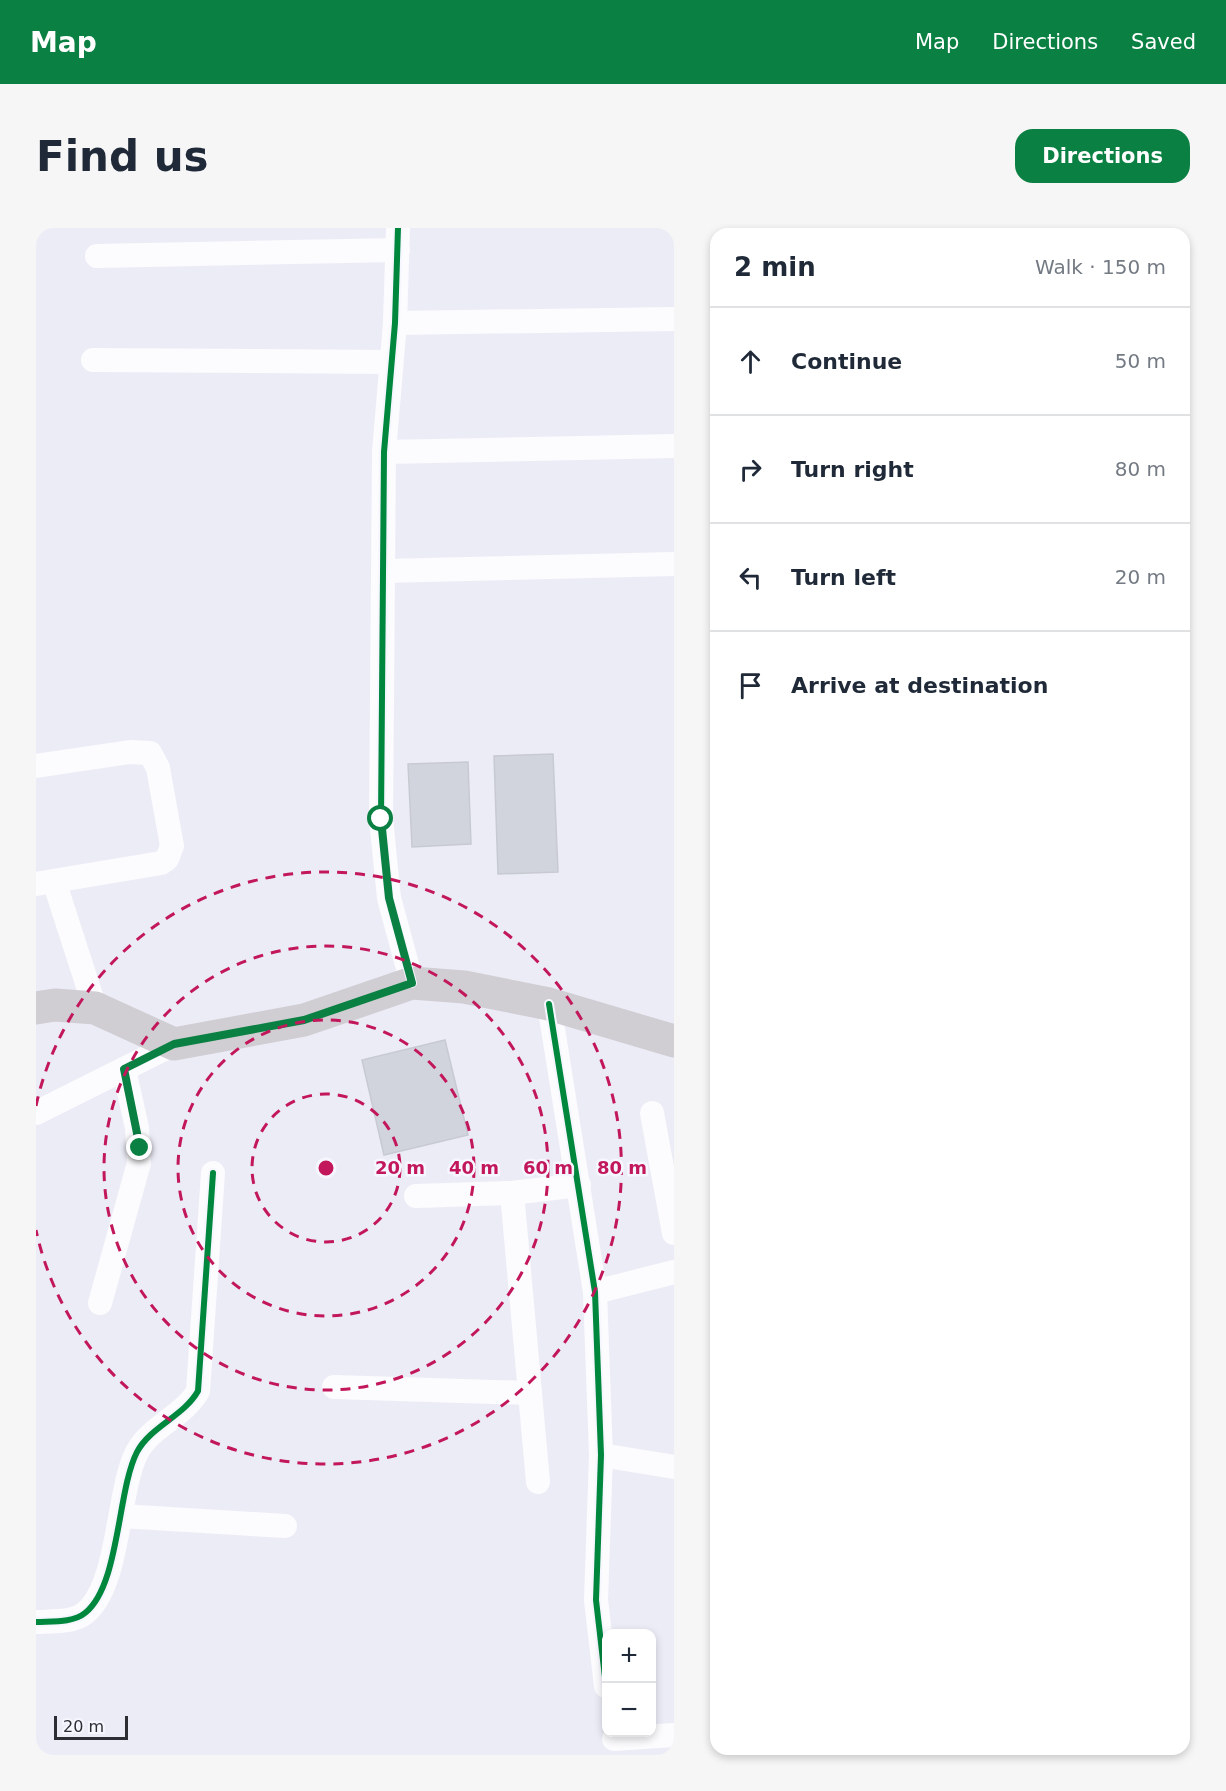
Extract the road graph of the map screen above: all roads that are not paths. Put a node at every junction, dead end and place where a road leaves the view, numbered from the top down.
1 (398, 239) edge
2 (97, 256) dead end
3 (674, 320) edge
4 (394, 323) junction
5 (93, 360) dead end
6 (390, 362) junction
7 (674, 446) edge
8 (384, 452) junction
9 (674, 564) edge
10 (384, 571) junction
11 (36, 766) edge
12 (45, 882) edge
13 (402, 986) junction
14 (549, 1004) junction
15 (36, 1008) edge
16 (94, 1008) junction
17 (674, 1041) edge
18 (174, 1044) junction
19 (124, 1069) junction
20 (36, 1113) edge
21 (652, 1113) dead end
22 (213, 1173) dead end
23 (570, 1186) junction
24 (519, 1192) junction
25 (416, 1196) dead end
26 (674, 1233) edge
27 (674, 1272) edge
28 (595, 1292) junction
29 (100, 1303) dead end
30 (334, 1387) dead end
31 (530, 1393) junction
32 (602, 1455) junction
33 (674, 1467) edge
34 (538, 1482) dead end
35 (121, 1516) junction
36 (285, 1526) dead end
37 (36, 1622) edge
38 (606, 1683) edge
39 (674, 1735) edge
40 (614, 1742) edge

1 - 2 street
1 - 4 street
3 - 4 street
4 - 6 street
5 - 6 street
6 - 8 street
7 - 8 street
8 - 10 street
9 - 10 street
10 - 13 street
11 - 12 street
12 - 16 street
13 - 14 street
13 - 18 street
14 - 17 street
14 - 23 street
15 - 16 street
16 - 18 street
18 - 19 street
19 - 20 street
19 - 29 street
21 - 26 street
22 - 35 street
23 - 24 street
23 - 28 street
24 - 25 street
24 - 31 street
27 - 28 street
28 - 32 street
30 - 31 street
31 - 34 street
32 - 33 street
32 - 38 street
35 - 36 street
35 - 37 street
39 - 40 street

